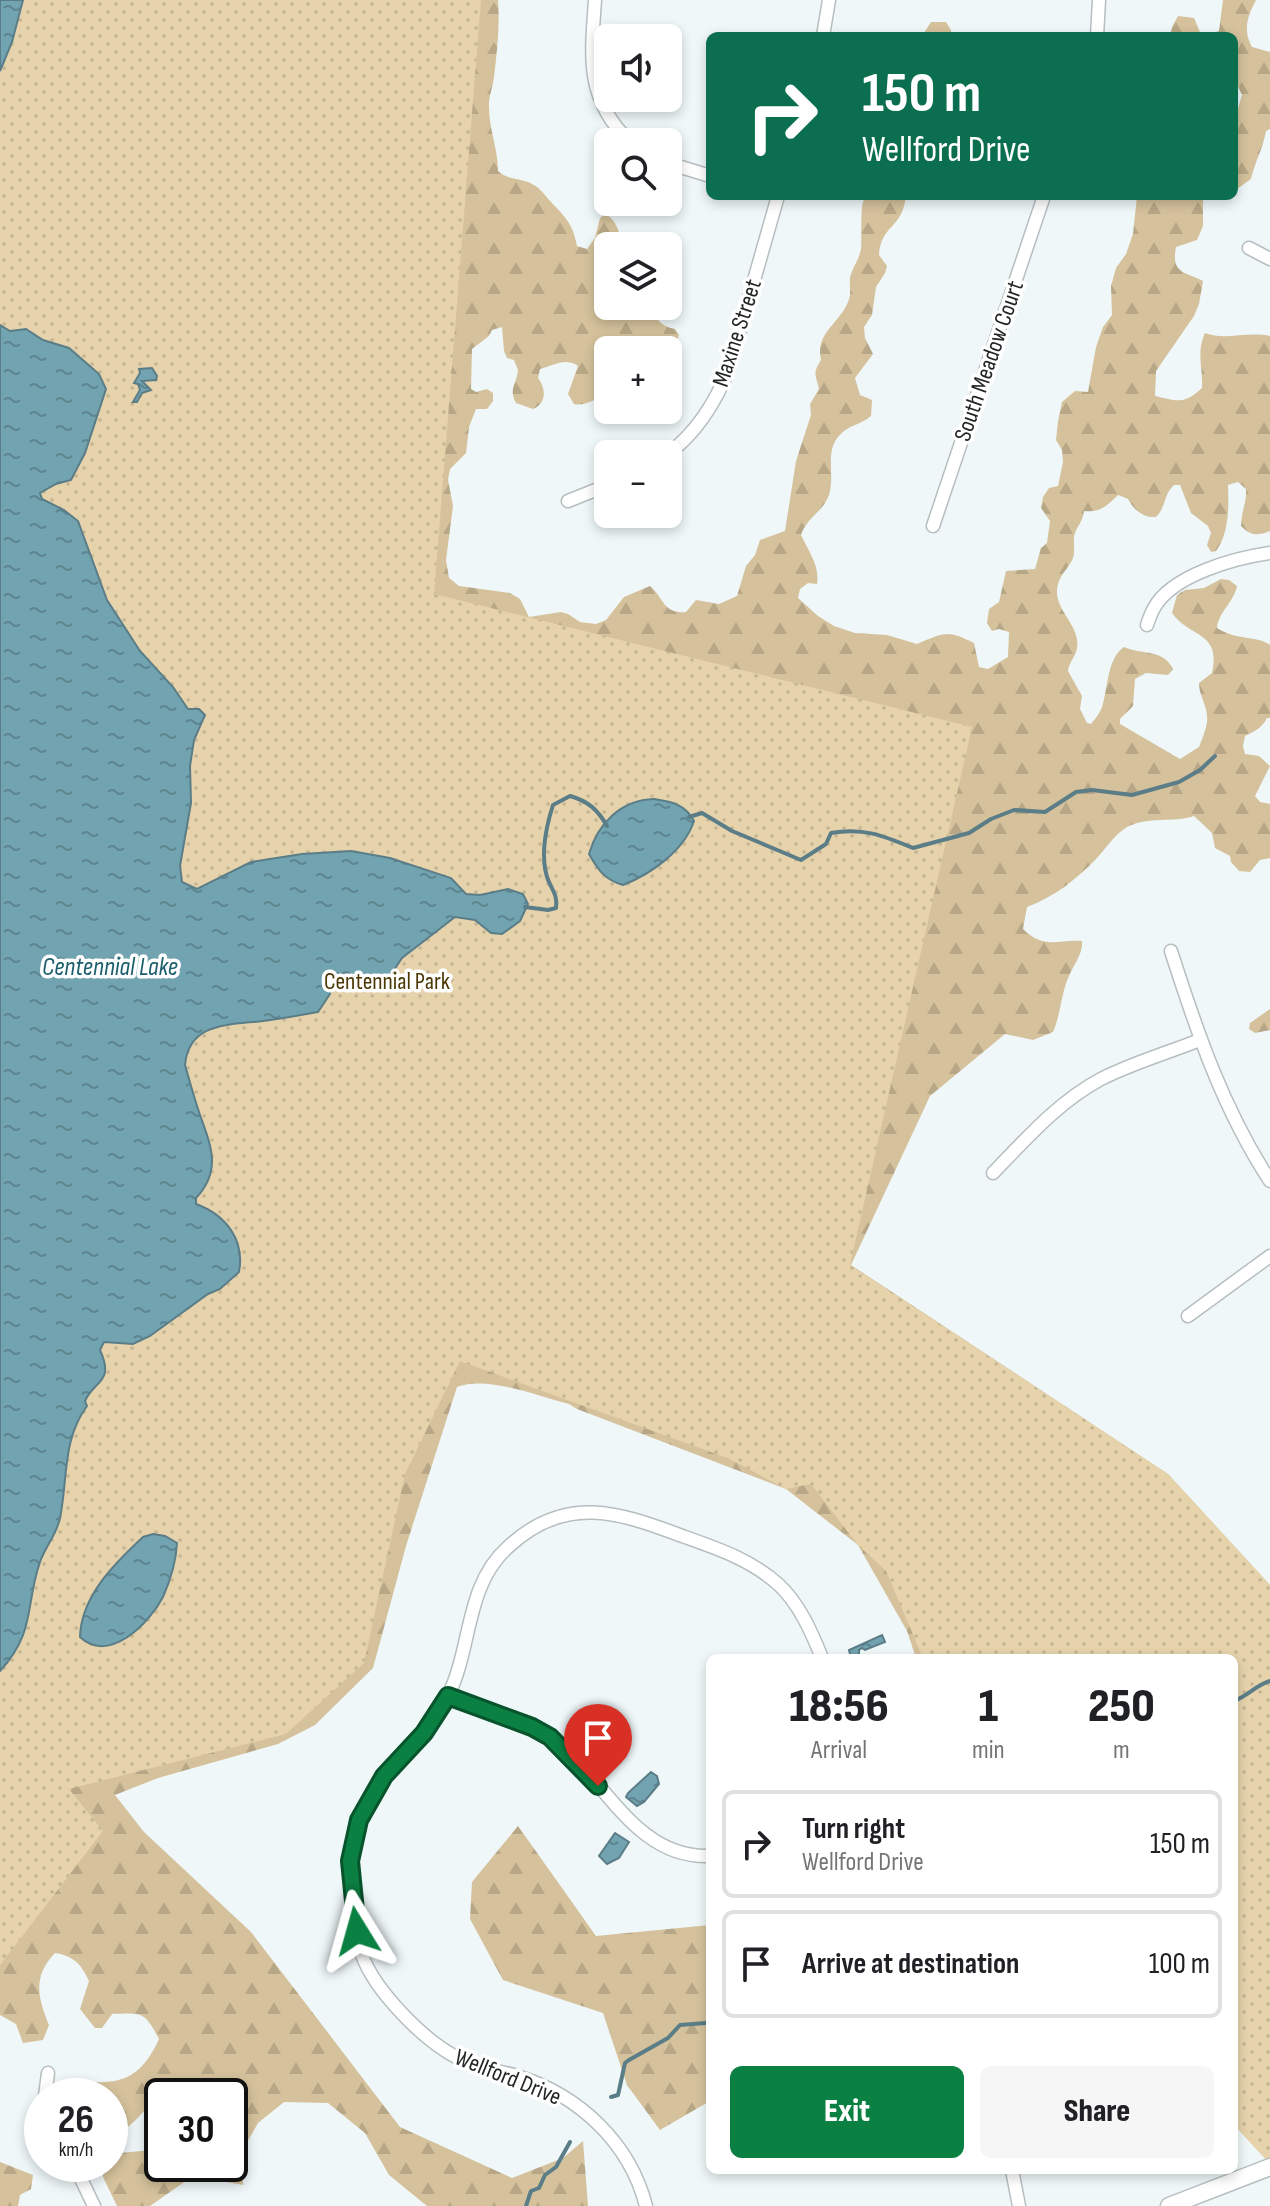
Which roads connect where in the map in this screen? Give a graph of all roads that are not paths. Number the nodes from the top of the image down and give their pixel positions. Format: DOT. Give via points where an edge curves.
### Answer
graph roads {
  1 [pos="595,0"];
  2 [pos="829,0"];
  3 [pos="1099,0"];
  4 [pos="824,32"];
  5 [pos="1097,32"];
  6 [pos="618,128"];
  7 [pos="682,167"];
  8 [pos="706,175"];
  9 [pos="777,200"];
  10 [pos="1043,200"];
  11 [pos="1249,248"];
  12 [pos="1270,259"];
  13 [pos="682,441"];
  14 [pos="594,491"];
  15 [pos="568,501"];
  16 [pos="933,526"];
  17 [pos="1270,553"];
  18 [pos="1147,625"];
  19 [pos="1171,951"];
  20 [pos="1200,1040"];
  21 [pos="993,1173"];
  22 [pos="1270,1181"];
  23 [pos="1270,1256"];
  24 [pos="1188,1316"];
  25 [pos="820,1654"];
  26 [pos="448,1696"];
  27 [pos="706,1855"];
  28 [pos="48,2073"];
  29 [pos="47,2078"];
  30 [pos="1270,2167"];
  31 [pos="1013,2174"];
  32 [pos="83,2182"];
  33 [pos="94,2206"];
  34 [pos="646,2206"];
  35 [pos="1019,2206"];
  36 [pos="1169,2206"];
  1 -- 6 [label="street" via="593,76 607,114"];
  2 -- 4 [label="street"];
  3 -- 5 [label="street"];
  7 -- 8 [label="street"];
  9 -- 13 [label="street, Maxine Street" via="721,389"];
  10 -- 16 [label="street, South Meadow Court"];
  11 -- 12 [label="street"];
  14 -- 15 [label="street"];
  17 -- 18 [label="street" via="1214,567 1174,586 1154,607"];
  19 -- 20 [label="street"];
  20 -- 21 [label="street" via="1099,1080 1032,1133"];
  20 -- 22 [label="street" via="1236,1124"];
  23 -- 24 [label="street"];
  25 -- 26 [label="street, Wellford Drive" via="781,1587 735,1555 627,1516 566,1515 542,1522 489,1568"];
  26 -- 27 [label="street" via="550,1737 634,1826 678,1850"];
  26 -- 34 [label="street, Wellford Drive" via="424,1733 384,1776 359,1820 350,1861 362,1955 395,2004 439,2047 459,2059 544,2086 603,2127 641,2184"];
  28 -- 29 [label="street"];
  30 -- 36 [label="street"];
  31 -- 35 [label="street"];
  32 -- 33 [label="street"];
}
